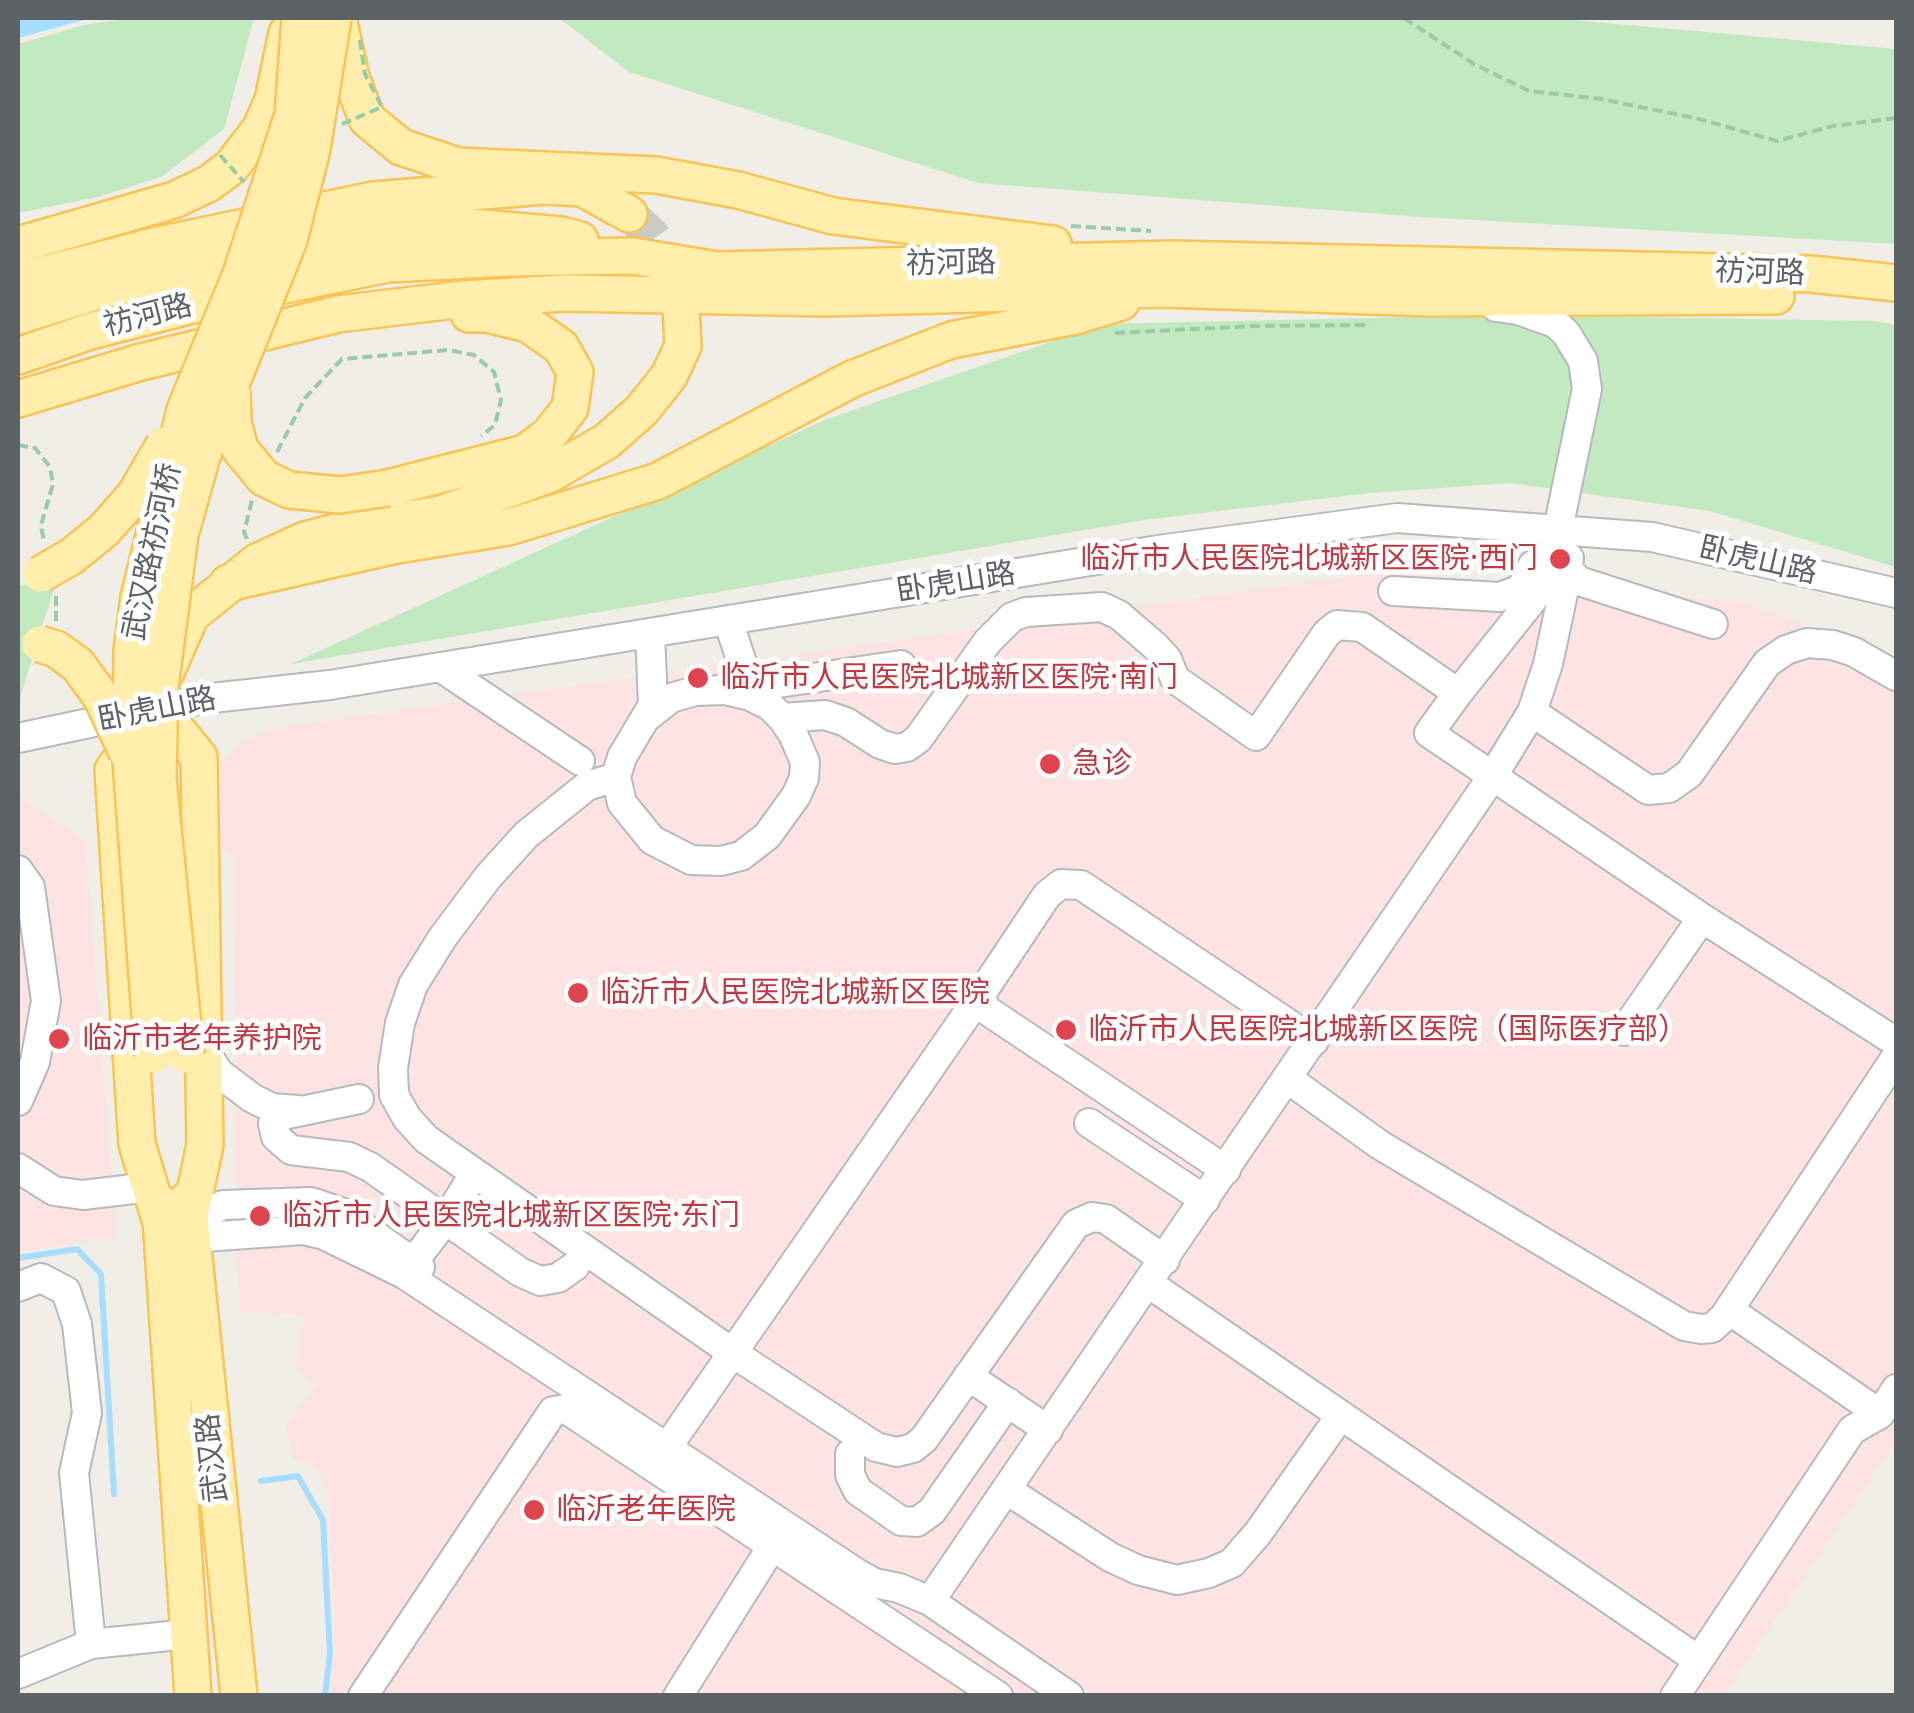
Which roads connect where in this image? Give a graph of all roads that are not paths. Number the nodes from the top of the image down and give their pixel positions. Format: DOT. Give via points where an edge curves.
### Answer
graph roads {
  1 [pos="290,18"];
  2 [pos="300,18"];
  3 [pos="336,18"];
  4 [pos="628,214"];
  5 [pos="18,245"];
  6 [pos="634,256"];
  7 [pos="1164,260"];
  8 [pos="18,281"];
  9 [pos="1896,282"];
  10 [pos="1430,298"];
  11 [pos="1896,305"];
  12 [pos="682,309"];
  13 [pos="338,314"];
  14 [pos="18,316"];
  15 [pos="18,356"];
  16 [pos="231,381"];
  17 [pos="18,402"];
  18 [pos="185,410"];
  19 [pos="1557,530"];
  20 [pos="1568,570"];
  21 [pos="29,578"];
  22 [pos="228,583"];
  23 [pos="1393,591"];
  24 [pos="1896,593"];
  25 [pos="728,620"];
  26 [pos="1714,624"];
  27 [pos="650,633"];
  28 [pos="25,644"];
  29 [pos="901,665"];
  30 [pos="440,668"];
  31 [pos="1896,676"];
  32 [pos="1458,692"];
  33 [pos="159,697"];
  34 [pos="1532,712"];
  35 [pos="647,717"];
  36 [pos="782,718"];
  37 [pos="18,738"];
  38 [pos="131,761"];
  39 [pos="580,761"];
  40 [pos="616,777"];
  41 [pos="1492,777"];
  42 [pos="18,870"];
  43 [pos="1702,918"];
  44 [pos="981,994"];
  45 [pos="1624,1030"];
  46 [pos="1314,1042"];
  47 [pos="1896,1042"];
  48 [pos="181,1053"];
  49 [pos="1896,1057"];
  50 [pos="1288,1080"];
  51 [pos="359,1099"];
  52 [pos="18,1101"];
  53 [pos="298,1110"];
  54 [pos="1089,1123"];
  55 [pos="18,1168"];
  56 [pos="1226,1170"];
  57 [pos="474,1174"];
  58 [pos="150,1188"];
  59 [pos="1205,1200"];
  60 [pos="447,1218"];
  61 [pos="180,1228"];
  62 [pos="1165,1260"];
  63 [pos="576,1266"];
  64 [pos="408,1268"];
  65 [pos="1148,1284"];
  66 [pos="18,1287"];
  67 [pos="1729,1310"];
  68 [pos="733,1352"];
  69 [pos="968,1376"];
  70 [pos="1896,1389"];
  71 [pos="1008,1402"];
  72 [pos="1880,1414"];
  73 [pos="1341,1415"];
  74 [pos="1048,1430"];
  75 [pos="675,1436"];
  76 [pos="850,1454"];
  77 [pos="1006,1490"];
  78 [pos="773,1545"];
  79 [pos="898,1588"];
  80 [pos="930,1601"];
  81 [pos="188,1634"];
  82 [pos="91,1644"];
  83 [pos="1698,1660"];
  84 [pos="18,1674"];
  85 [pos="193,1696"];
  86 [pos="239,1696"];
  87 [pos="363,1696"];
  88 [pos="678,1696"];
  89 [pos="998,1696"];
  90 [pos="1069,1696"];
  91 [pos="1675,1696"];
  1 -- 5 [label="main road" via="273,100 232,169 174,200"];
  2 -- 18 [label="main road, 武汉路祊河桥, bridge" via="293,115 241,274"];
  3 -- 7 [label="main road" via="368,119 401,146 458,166 656,174 832,216"];
  3 -- 16 [label="main road, 武汉路祊河桥, bridge" via="289,240"];
  4 -- 8 [label="main road" via="582,188 373,200"];
  6 -- 7 [label="main road, 祊河路" via="718,270"];
  6 -- 14 [label="main road" via="561,235 460,226 362,234 115,287"];
  6 -- 15 [label="main road, 祊河路" via="388,264 220,298"];
  7 -- 9 [label="main road, 祊河路" via="1811,274"];
  7 -- 10 [label="main road, 祊河路"];
  7 -- 13 [label="main road, 祊河路" via="826,298 564,293"];
  7 -- 22 [label="main road" via="1075,316 951,340 852,380 658,481 510,527"];
  10 -- 11 [label="main road, 祊河路" via="1810,296"];
  10 -- 19 [label="street" via="1518,310 1555,323 1582,361 1587,389"];
  12 -- 22 [label="main road" via="683,346 669,376 606,441 550,474 441,514 304,540"];
  13 -- 16 [label="main road, bridge" via="487,314 528,324 560,347 575,372 570,408 525,453 340,495 289,490 264,478 240,450"];
  13 -- 17 [label="main road, 祊河路" via="175,353"];
  16 -- 33 [label="main road, 武汉路祊河桥, bridge" via="180,535"];
  18 -- 21 [label="main road, bridge" via="135,494 104,530"];
  18 -- 38 [label="main road, 武汉路祊河桥, bridge" via="138,597"];
  19 -- 20 [label="street"];
  19 -- 23 [label="street" via="1522,589 1500,597"];
  19 -- 24 [label="street, 卧虎山路" via="1652,537"];
  19 -- 25 [label="street, 卧虎山路" via="1397,518"];
  19 -- 32 [label="street" via="1548,573 1534,599"];
  20 -- 26 [label="street" via="1579,581"];
  20 -- 34 [label="street"];
  22 -- 33 [label="main road, bridge" via="191,615"];
  25 -- 27 [label="street, 卧虎山路"];
  25 -- 29 [label="street" via="745,672 765,685"];
  27 -- 30 [label="street, 卧虎山路"];
  27 -- 35 [label="street" via="654,691"];
  28 -- 38 [label="main road, bridge" via="56,649 78,664"];
  30 -- 33 [label="street, 卧虎山路"];
  30 -- 39 [label="street"];
  31 -- 34 [label="street" via="1833,645 1786,650 1767,663 1689,774 1669,788 1648,790"];
  32 -- 36 [label="street" via="1362,627 1337,625 1256,736 1175,679 1155,646 1102,607 1012,617 908,747 880,744 825,715"];
  32 -- 41 [label="street" via="1429,732"];
  33 -- 37 [label="street, 卧虎山路"];
  33 -- 48 [label="main road, 武汉路祊河桥, bridge" via="158,779"];
  33 -- 58 [label="main road" via="113,770 136,1144"];
  34 -- 41 [label="street"];
  35 -- 36 [label="street" via="672,698 725,690 750,696"];
  35 -- 40 [label="street"];
  36 -- 40 [label="street" via="804,762 804,778 768,836 740,856 691,860 652,840 622,803"];
  38 -- 48 [label="main road, 武汉路祊河桥, bridge"];
  40 -- 57 [label="street" via="587,786 526,835 488,877 413,985 400,1024 394,1095 426,1140"];
  41 -- 43 [label="street"];
  41 -- 46 [label="street"];
  42 -- 52 [label="street" via="30,887 46,1001 35,1062"];
  43 -- 45 [label="street"];
  43 -- 47 [label="street"];
  44 -- 46 [label="street" via="1048,896 1062,884 1080,885"];
  44 -- 56 [label="street" via="985,1009 1002,1022"];
  44 -- 68 [label="street"];
  46 -- 50 [label="street"];
  48 -- 53 [label="street" via="272,1108"];
  48 -- 61 [label="main road, 武汉路祊河桥"];
  49 -- 67 [label="street"];
  50 -- 56 [label="street"];
  50 -- 67 [label="street" via="1380,1145 1684,1326 1712,1328"];
  51 -- 53 [label="street"];
  53 -- 60 [label="street" via="273,1124 290,1150 349,1157"];
  54 -- 59 [label="street"];
  55 -- 58 [label="street" via="54,1191"];
  56 -- 59 [label="street"];
  57 -- 60 [label="street"];
  57 -- 68 [label="street"];
  58 -- 61 [label="main road"];
  59 -- 62 [label="street"];
  60 -- 63 [label="street" via="540,1281"];
  60 -- 64 [label="street"];
  61 -- 64 [label="street" via="303,1230"];
  61 -- 81 [label="main road, 武汉路"];
  61 -- 86 [label="main road, 武汉路"];
  62 -- 65 [label="street"];
  62 -- 69 [label="street" via="1106,1219 1076,1224"];
  64 -- 75 [label="street"];
  64 -- 79 [label="street" via="858,1574"];
  65 -- 73 [label="street"];
  65 -- 74 [label="street"];
  66 -- 82 [label="street" via="42,1278 66,1291 77,1324 87,1413 74,1472"];
  67 -- 72 [label="street"];
  68 -- 69 [label="street" via="876,1447 896,1452 924,1439"];
  68 -- 75 [label="street"];
  69 -- 71 [label="street"];
  70 -- 72 [label="street"];
  71 -- 74 [label="street"];
  71 -- 76 [label="street" via="932,1512 918,1522 901,1521 858,1491"];
  72 -- 83 [label="street" via="1852,1430"];
  73 -- 77 [label="street" via="1258,1534 1232,1562 1208,1574 1177,1580 1138,1570"];
  73 -- 83 [label="street"];
  74 -- 77 [label="street"];
  75 -- 79 [label="street"];
  77 -- 80 [label="street"];
  78 -- 87 [label="street" via="566,1408 554,1411"];
  78 -- 88 [label="street"];
  78 -- 89 [label="street"];
  79 -- 80 [label="street"];
  80 -- 90 [label="street"];
  81 -- 82 [label="street"];
  81 -- 85 [label="main road, 武汉路"];
  82 -- 84 [label="street"];
  83 -- 91 [label="street"];
}
